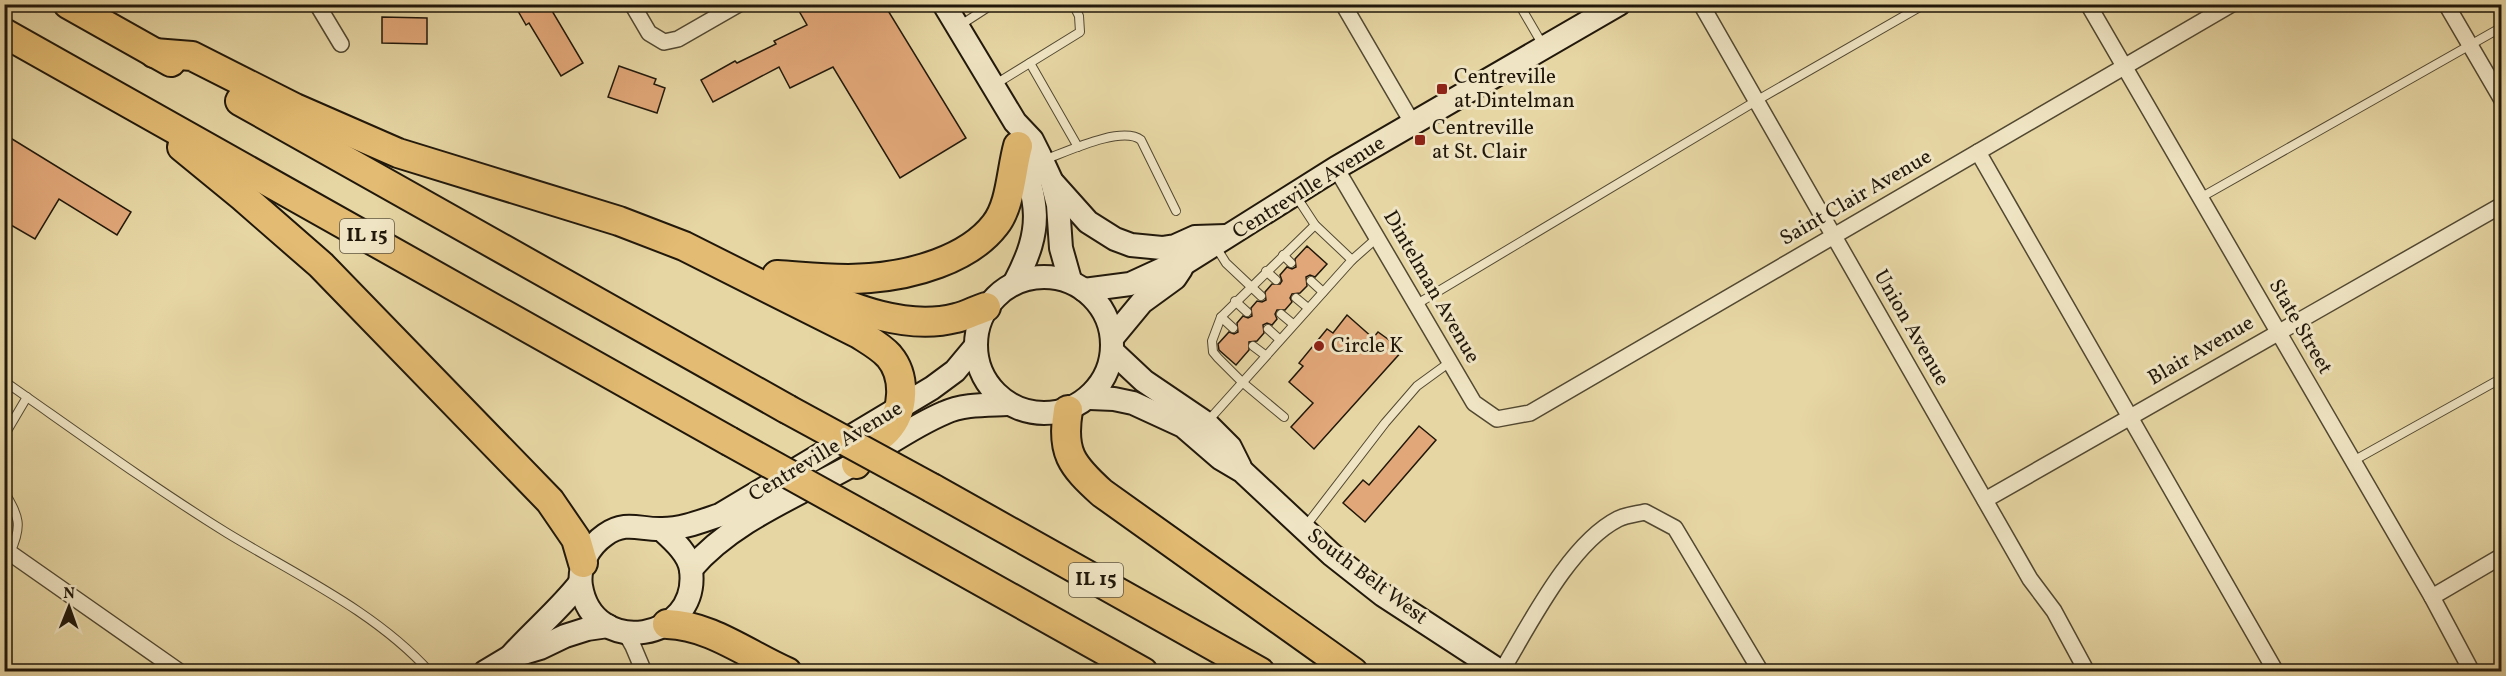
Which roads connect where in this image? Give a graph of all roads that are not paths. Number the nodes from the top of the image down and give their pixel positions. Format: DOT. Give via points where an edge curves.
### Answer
graph roads {
  1 [pos="68,4"];
  2 [pos="317,4"];
  3 [pos="632,4"];
  4 [pos="738,4"];
  5 [pos="944,4"];
  6 [pos="993,4"];
  7 [pos="1073,4"];
  8 [pos="1344,4"];
  9 [pos="1520,4"];
  10 [pos="1619,4"];
  11 [pos="1701,4"];
  12 [pos="1925,4"];
  13 [pos="2088,4"];
  14 [pos="2232,4"];
  15 [pos="2446,4"];
  16 [pos="957,27"];
  17 [pos="2502,27"];
  18 [pos="4,33"];
  19 [pos="341,44"];
  20 [pos="2470,44"];
  21 [pos="1545,48"];
  22 [pos="154,53"];
  23 [pos="1030,63"];
  24 [pos="2123,67"];
  25 [pos="993,86"];
  26 [pos="2502,100"];
  27 [pos="1756,101"];
  28 [pos="163,122"];
  29 [pos="1413,124"];
  30 [pos="1078,147"];
  31 [pos="1025,149"];
  32 [pos="1978,152"];
  33 [pos="1336,168"];
  34 [pos="1052,182"];
  35 [pos="1295,195"];
  36 [pos="2200,198"];
  37 [pos="2502,205"];
  38 [pos="1176,211"];
  39 [pos="1315,225"];
  40 [pos="1834,235"];
  41 [pos="1378,237"];
  42 [pos="1223,241"];
  43 [pos="684,246"];
  44 [pos="1283,255"];
  45 [pos="1352,260"];
  46 [pos="1185,263"];
  47 [pos="1291,263"];
  48 [pos="1266,271"];
  49 [pos="777,275"];
  50 [pos="1276,280"];
  51 [pos="1311,281"];
  52 [pos="1015,282"];
  53 [pos="1077,285"];
  54 [pos="1250,285"];
  55 [pos="1323,292"];
  56 [pos="1261,296"];
  57 [pos="1296,298"];
  58 [pos="1235,301"];
  59 [pos="1418,304"];
  60 [pos="986,307"];
  61 [pos="1308,308"];
  62 [pos="1247,312"];
  63 [pos="1281,314"];
  64 [pos="1221,317"];
  65 [pos="1293,324"];
  66 [pos="1233,328"];
  67 [pos="1268,329"];
  68 [pos="2278,331"];
  69 [pos="1280,339"];
  70 [pos="1113,344"];
  71 [pos="1253,346"];
  72 [pos="975,347"];
  73 [pos="1265,355"];
  74 [pos="1450,362"];
  75 [pos="2502,378"];
  76 [pos="4,381"];
  77 [pos="1242,382"];
  78 [pos="27,397"];
  79 [pos="1007,404"];
  80 [pos="1079,404"];
  81 [pos="899,409"];
  82 [pos="2131,415"];
  83 [pos="1284,417"];
  84 [pos="1497,419"];
  85 [pos="1206,423"];
  86 [pos="4,436"];
  87 [pos="2353,461"];
  88 [pos="856,464"];
  89 [pos="1242,471"];
  90 [pos="4,491"];
  91 [pos="1985,500"];
  92 [pos="1304,529"];
  93 [pos="662,530"];
  94 [pos="10,554"];
  95 [pos="2502,556"];
  96 [pos="691,568"];
  97 [pos="582,573"];
  98 [pos="2432,597"];
  99 [pos="659,628"];
  100 [pos="616,629"];
  101 [pos="510,657"];
  102 [pos="642,666"];
  103 [pos="180,672"];
  104 [pos="430,672"];
  105 [pos="485,672"];
  106 [pos="787,672"];
  107 [pos="1143,672"];
  108 [pos="1260,672"];
  109 [pos="1353,672"];
  110 [pos="1501,672"];
  111 [pos="1761,672"];
  112 [pos="2087,672"];
  113 [pos="2276,672"];
  114 [pos="2472,672"];
  1 -- 22 [label="highway, IL 15"];
  2 -- 19 [label="street"];
  3 -- 4 [label="street" via="649,33 664,42 678,39"];
  5 -- 16 [label="main road, South Belt West"];
  6 -- 16 [label="lane"];
  7 -- 23 [label="lane" via="1080,32"];
  8 -- 29 [label="street"];
  9 -- 21 [label="lane"];
  10 -- 21 [label="main road, Centreville Avenue"];
  11 -- 27 [label="street, Union Avenue"];
  12 -- 27 [label="lane"];
  13 -- 24 [label="street, State Street"];
  14 -- 24 [label="street, Saint Clair Avenue"];
  15 -- 20 [label="street"];
  16 -- 25 [label="main road, South Belt West"];
  17 -- 20 [label="lane"];
  18 -- 28 [label="highway, IL 15"];
  20 -- 26 [label="street"];
  20 -- 36 [label="lane"];
  21 -- 29 [label="main road, Centreville Avenue"];
  22 -- 43 [label="highway" via="192,56 295,108 398,153 619,221"];
  22 -- 108 [label="highway, IL 15, bridge"];
  23 -- 25 [label="lane"];
  23 -- 30 [label="lane"];
  24 -- 32 [label="street, Saint Clair Avenue"];
  24 -- 36 [label="street, State Street"];
  25 -- 31 [label="main road, South Belt West"];
  27 -- 40 [label="street, Union Avenue"];
  27 -- 59 [label="lane"];
  28 -- 97 [label="highway" via="184,151 243,196 321,265 550,501 576,539"];
  28 -- 107 [label="highway, IL 15, bridge"];
  29 -- 33 [label="main road, Centreville Avenue"];
  30 -- 31 [label="lane"];
  30 -- 38 [label="lane" via="1135,135"];
  31 -- 34 [label="main road, South Belt West"];
  31 -- 49 [label="highway" via="996,225 953,257 911,271 871,278"];
  31 -- 52 [label="main road, South Belt West" via="1035,203 1035,234"];
  32 -- 40 [label="street, Saint Clair Avenue"];
  32 -- 82 [label="street"];
  33 -- 35 [label="main road, Centreville Avenue"];
  33 -- 41 [label="street, Dintelman Avenue"];
  34 -- 42 [label="main road" via="1088,222 1131,245 1162,248 1195,237"];
  34 -- 53 [label="main road, South Belt West" via="1061,248"];
  35 -- 39 [label="lane"];
  35 -- 42 [label="main road, Centreville Avenue"];
  36 -- 68 [label="street, State Street"];
  37 -- 68 [label="street, Blair Avenue"];
  39 -- 44 [label="lane"];
  39 -- 45 [label="lane"];
  40 -- 84 [label="street, Saint Clair Avenue" via="1530,413"];
  40 -- 91 [label="street, Union Avenue"];
  41 -- 45 [label="lane"];
  41 -- 59 [label="street, Dintelman Avenue"];
  42 -- 46 [label="main road, Centreville Avenue"];
  42 -- 54 [label="lane" via="1226,263"];
  43 -- 49 [label="highway" via="731,253"];
  43 -- 81 [label="highway" via="877,345 890,357 896,370 902,391"];
  44 -- 47 [label="lane"];
  44 -- 48 [label="lane"];
  45 -- 55 [label="lane"];
  46 -- 53 [label="main road, Centreville Avenue" via="1130,284"];
  46 -- 70 [label="main road, Centreville Avenue" via="1175,278 1142,302"];
  48 -- 50 [label="lane"];
  48 -- 54 [label="lane"];
  49 -- 60 [label="highway" via="833,300 903,321 955,318"];
  51 -- 55 [label="lane"];
  52 -- 53 [label="main road, South Belt West" via="1042,276"];
  52 -- 60 [label="main road, South Belt West"];
  53 -- 70 [label="main road, South Belt West" via="1105,313"];
  54 -- 56 [label="lane"];
  54 -- 58 [label="lane"];
  55 -- 61 [label="lane"];
  57 -- 61 [label="lane"];
  58 -- 62 [label="lane"];
  58 -- 64 [label="lane"];
  59 -- 74 [label="street, Dintelman Avenue"];
  60 -- 72 [label="main road, South Belt West"];
  61 -- 65 [label="lane"];
  63 -- 65 [label="lane"];
  64 -- 66 [label="lane"];
  64 -- 77 [label="lane" via="1212,341 1213,352"];
  65 -- 69 [label="lane"];
  67 -- 69 [label="lane"];
  68 -- 82 [label="street, Blair Avenue"];
  68 -- 87 [label="street, State Street"];
  69 -- 73 [label="lane"];
  70 -- 80 [label="main road" via="1104,376"];
  70 -- 85 [label="main road, South Belt West" via="1144,381"];
  71 -- 73 [label="lane"];
  72 -- 79 [label="main road, South Belt West" via="979,369 990,388"];
  72 -- 81 [label="main road, Centreville Avenue" via="955,371"];
  73 -- 77 [label="lane"];
  74 -- 84 [label="street, Dintelman Avenue" via="1474,403"];
  74 -- 92 [label="lane" via="1417,386"];
  75 -- 87 [label="lane"];
  76 -- 78 [label="lane"];
  77 -- 83 [label="lane"];
  77 -- 85 [label="lane"];
  78 -- 86 [label="lane"];
  78 -- 104 [label="lane" via="226,532 370,620"];
  79 -- 80 [label="main road, South Belt West" via="1035,413"];
  79 -- 88 [label="main road, Centreville Avenue" via="973,405 944,412"];
  80 -- 89 [label="main road, South Belt West" via="1134,403 1183,426 1220,458"];
  80 -- 109 [label="highway" via="1064,436 1075,466 1086,479"];
  81 -- 88 [label="highway" via="888,429 868,446"];
  81 -- 93 [label="main road, Centreville Avenue" via="720,515"];
  82 -- 91 [label="street, Blair Avenue"];
  82 -- 113 [label="street"];
  85 -- 89 [label="main road, South Belt West" via="1230,447"];
  87 -- 98 [label="street, State Street"];
  88 -- 96 [label="main road, Centreville Avenue" via="731,531"];
  89 -- 92 [label="main road, South Belt West"];
  90 -- 94 [label="lane" via="19,522"];
  91 -- 112 [label="street, Union Avenue"];
  92 -- 110 [label="main road, South Belt West" via="1383,595"];
  93 -- 96 [label="main road" via="680,547"];
  93 -- 97 [label="main road, Centreville Avenue" via="622,526 606,534 591,547"];
  94 -- 103 [label="street"];
  95 -- 98 [label="street"];
  96 -- 99 [label="main road" via="686,601 677,615"];
  97 -- 100 [label="main road" via="584,600 593,615"];
  97 -- 101 [label="main road, Centreville Avenue" via="552,616"];
  98 -- 114 [label="street, State Street"];
  99 -- 100 [label="main road, Centreville Avenue"];
  99 -- 102 [label="street" via="643,644"];
  99 -- 106 [label="highway" via="699,628"];
  100 -- 101 [label="main road, Centreville Avenue" via="587,629"];
  100 -- 102 [label="street"];
  101 -- 105 [label="main road, Centreville Avenue"];
  110 -- 111 [label="street" via="1555,582 1588,542 1618,519 1645,512 1675,528"];
}
